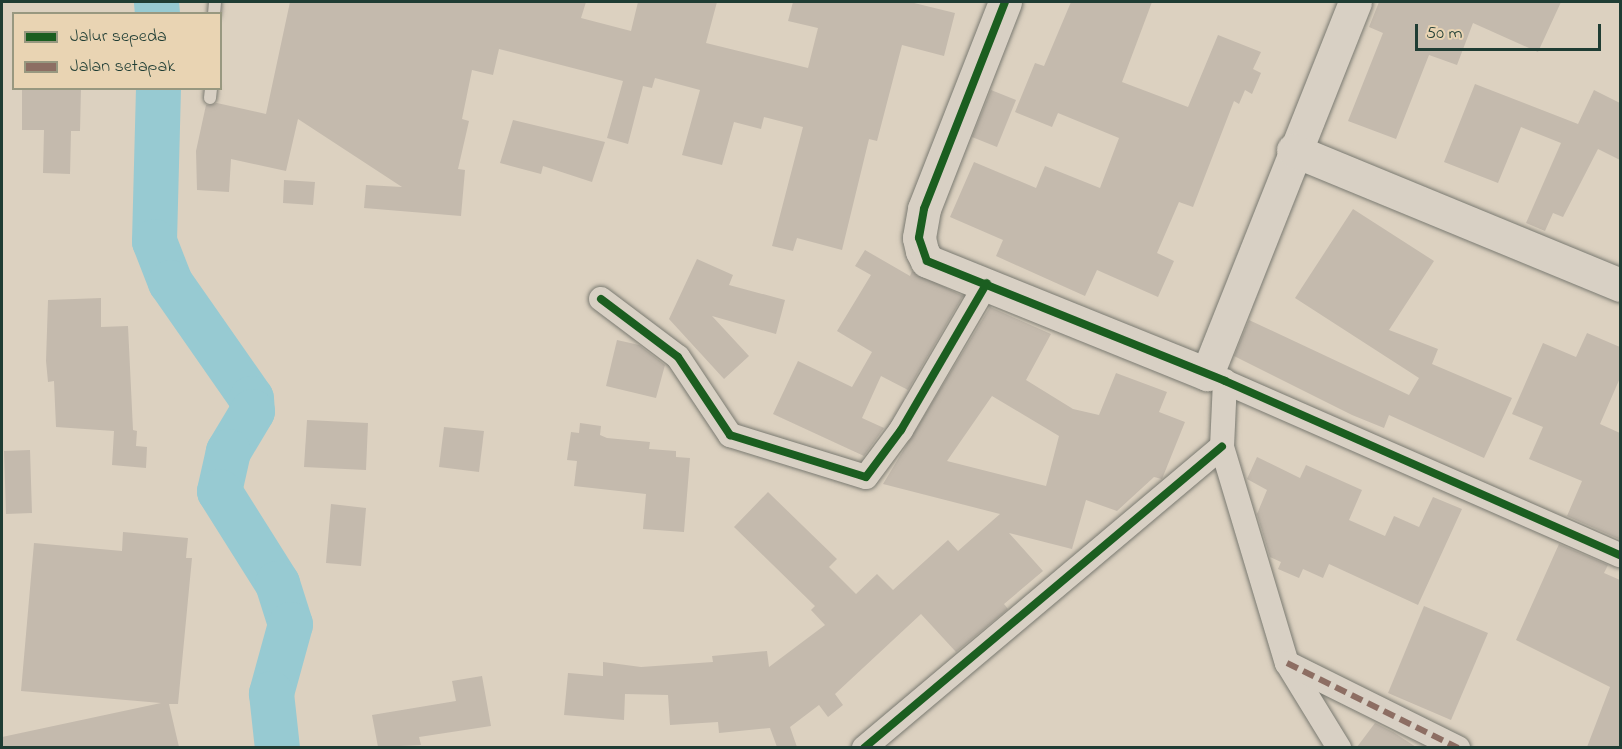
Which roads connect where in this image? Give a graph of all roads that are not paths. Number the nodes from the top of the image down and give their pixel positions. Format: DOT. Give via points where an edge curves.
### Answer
graph roads {
  1 [pos="1005,2"];
  2 [pos="1355,2"];
  3 [pos="1293,150"];
  4 [pos="987,283"];
  5 [pos="1620,285"];
  6 [pos="601,299"];
  7 [pos="1216,377"];
  8 [pos="1222,447"];
  9 [pos="1620,555"];
  10 [pos="1287,663"];
  11 [pos="864,747"];
  12 [pos="1339,747"];
  13 [pos="1458,747"];
  1 -- 4 [label="street" via="924,209 918,238 927,261"];
  2 -- 3 [label="street"];
  3 -- 5 [label="street"];
  3 -- 7 [label="street"];
  4 -- 6 [label="street" via="901,430 866,477 730,435 678,357"];
  4 -- 7 [label="street"];
  7 -- 8 [label="street"];
  7 -- 9 [label="street"];
  8 -- 10 [label="street"];
  8 -- 11 [label="street"];
  10 -- 12 [label="street"];
  10 -- 13 [label="street"];
}
